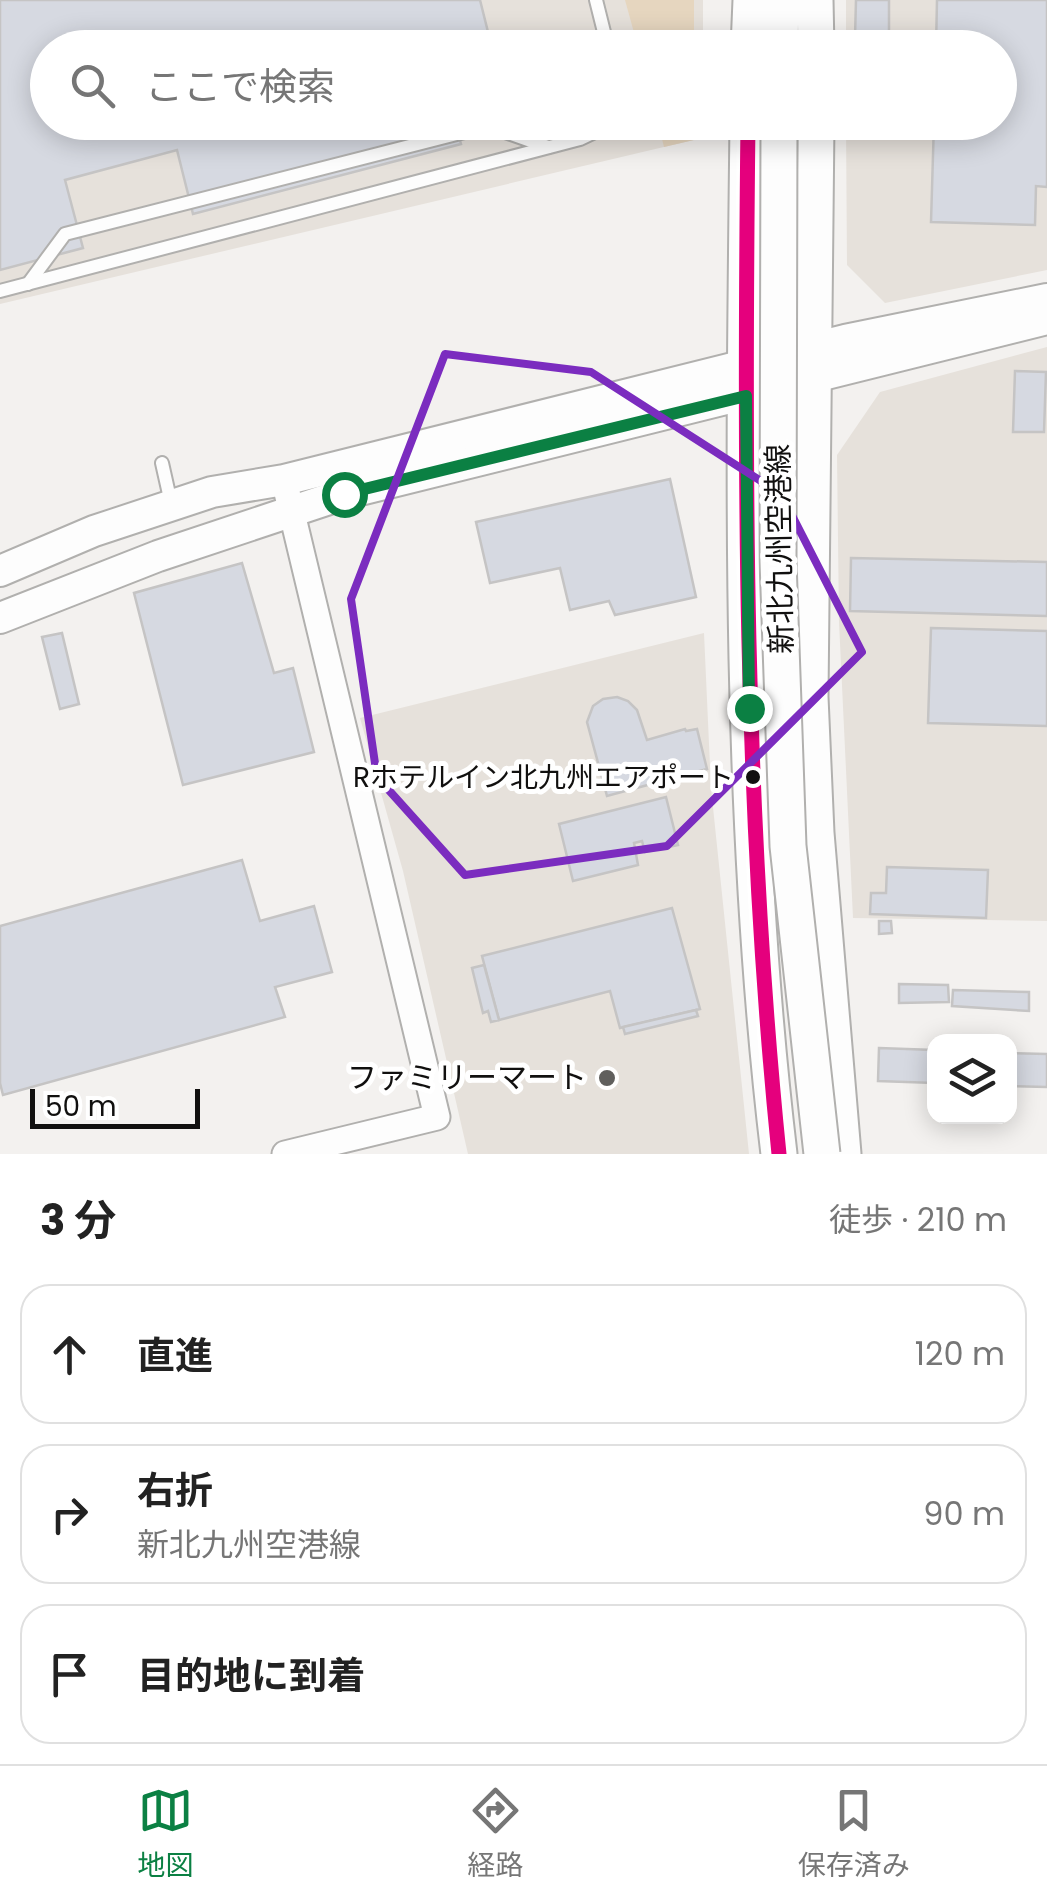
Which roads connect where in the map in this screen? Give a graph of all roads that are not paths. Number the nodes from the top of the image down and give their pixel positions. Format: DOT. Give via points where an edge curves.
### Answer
graph roads {
  1 [pos="596,0"];
  2 [pos="750,0"];
  3 [pos="781,0"];
  4 [pos="815,0"];
  5 [pos="604,30"];
  6 [pos="750,30"];
  7 [pos="780,30"];
  8 [pos="816,30"];
  9 [pos="433,140"];
  10 [pos="529,140"];
  11 [pos="576,140"];
  12 [pos="748,140"];
  13 [pos="779,140"];
  14 [pos="816,140"];
  15 [pos="549,147"];
  16 [pos="28,284"];
  17 [pos="0,291"];
  18 [pos="1047,299"];
  19 [pos="1047,319"];
  20 [pos="813,364"];
  21 [pos="746,380"];
  22 [pos="162,463"];
  23 [pos="284,480"];
  24 [pos="171,506"];
  25 [pos="293,512"];
  26 [pos="0,571"];
  27 [pos="0,618"];
  28 [pos="285,1154"];
  29 [pos="779,1154"];
  30 [pos="822,1154"];
  31 [pos="843,1154"];
  1 -- 5 [label="lane"];
  2 -- 6 [label="main road"];
  3 -- 7 [label="main road"];
  4 -- 8 [label="main road"];
  9 -- 16 [label="lane" via="65,234"];
  10 -- 15 [label="lane"];
  11 -- 15 [label="lane"];
  12 -- 21 [label="main road, 新北九州空港線"];
  13 -- 30 [label="main road, 新北九州空港線, bridge" via="778,560 788,846"];
  14 -- 20 [label="main road, 新北九州空港線"];
  15 -- 16 [label="lane"];
  16 -- 17 [label="lane"];
  18 -- 20 [label="street"];
  19 -- 20 [label="street"];
  20 -- 21 [label="street"];
  20 -- 31 [label="main road, 新北九州空港線" via="812,756"];
  21 -- 23 [label="street"];
  21 -- 25 [label="street"];
  21 -- 29 [label="main road, 新北九州空港線" via="756,885"];
  22 -- 24 [label="lane"];
  23 -- 24 [label="street"];
  23 -- 25 [label="street"];
  24 -- 26 [label="street"];
  25 -- 27 [label="street"];
  25 -- 28 [label="street" via="436,1117"];
}
